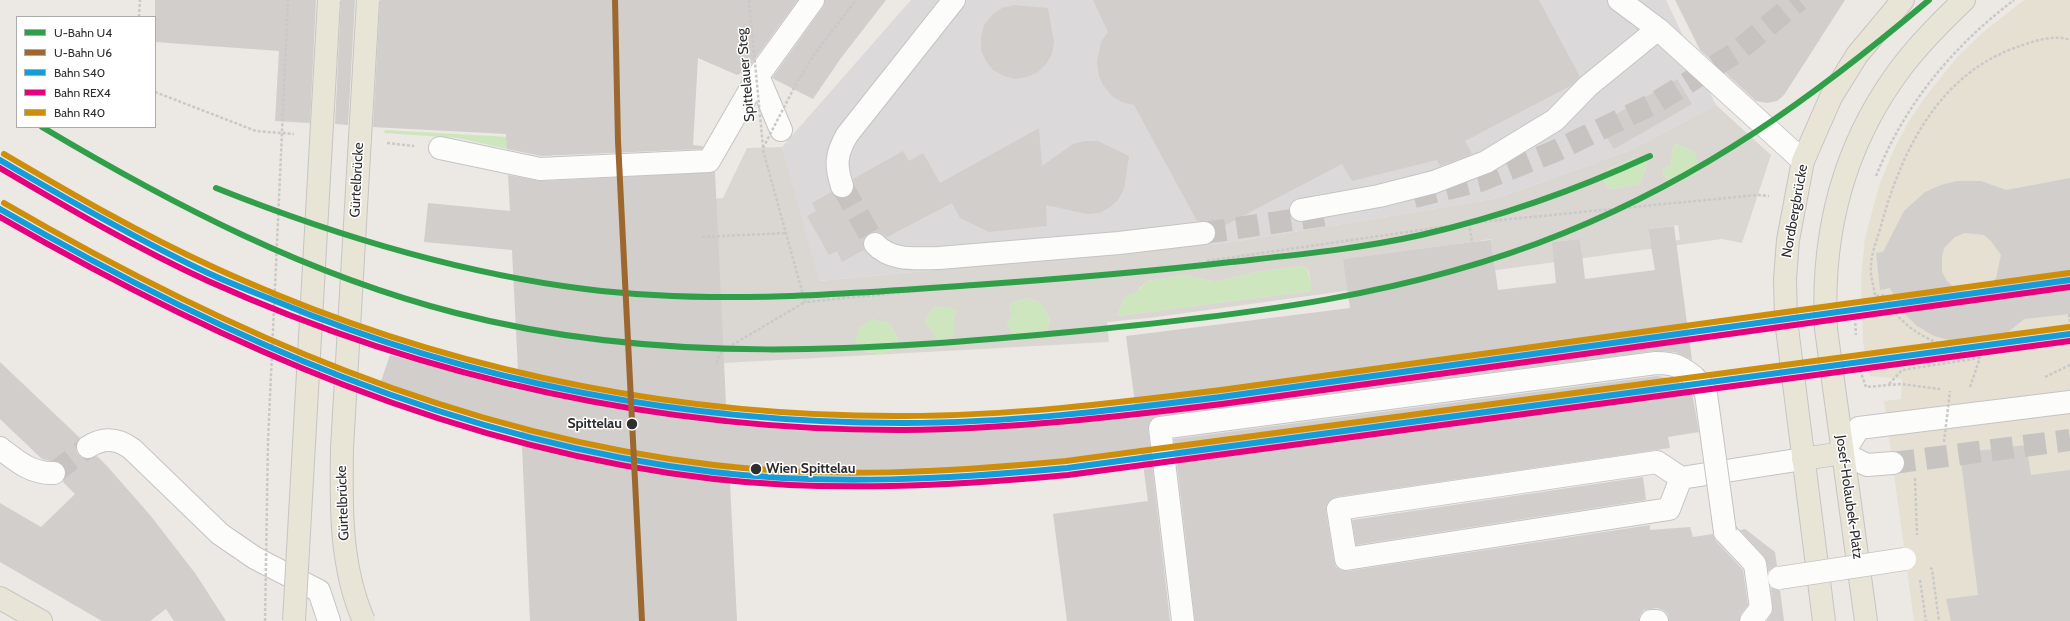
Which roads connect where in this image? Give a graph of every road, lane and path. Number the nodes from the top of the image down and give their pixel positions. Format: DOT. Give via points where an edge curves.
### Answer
graph roads {
  1 [pos="140,0"];
  2 [pos="288,0"];
  3 [pos="329,0"];
  4 [pos="368,0"];
  5 [pos="749,0"];
  6 [pos="814,0"];
  7 [pos="856,0"];
  8 [pos="954,0"];
  9 [pos="1619,0"];
  10 [pos="1903,0"];
  11 [pos="1964,0"];
  12 [pos="2014,0"];
  13 [pos="139,16"];
  14 [pos="1658,29"];
  15 [pos="2070,40"];
  16 [pos="758,76"];
  17 [pos="781,130"];
  18 [pos="440,148"];
  19 [pos="1803,161"];
  20 [pos="1874,180"];
  21 [pos="842,186"];
  22 [pos="1301,210"];
  23 [pos="1469,223"];
  24 [pos="1204,233"];
  25 [pos="786,234"];
  26 [pos="702,237"];
  27 [pos="1472,242"];
  28 [pos="875,244"];
  29 [pos="805,302"];
  30 [pos="2068,314"];
  31 [pos="1854,317"];
  32 [pos="2070,322"];
  33 [pos="1856,340"];
  34 [pos="1980,358"];
  35 [pos="716,363"];
  36 [pos="1859,363"];
  37 [pos="1888,384"];
  38 [pos="1968,392"];
  39 [pos="2070,402"];
  40 [pos="1944,442"];
  41 [pos="88,447"];
  42 [pos="0,448"];
  43 [pos="1843,453"];
  44 [pos="1803,460"];
  45 [pos="1893,463"];
  46 [pos="1915,471"];
  47 [pos="54,473"];
  48 [pos="1681,478"];
  49 [pos="1911,558"];
  50 [pos="1757,582"];
  51 [pos="0,598"];
  52 [pos="41,621"];
  53 [pos="265,621"];
  54 [pos="294,621"];
  55 [pos="329,621"];
  56 [pos="364,621"];
  57 [pos="1183,621"];
  58 [pos="1651,621"];
  59 [pos="1658,621"];
  60 [pos="1751,621"];
  61 [pos="1824,621"];
  62 [pos="1866,621"];
  63 [pos="1926,621"];
  64 [pos="1939,621"];
  1 -- 13 [label="path"];
  2 -- 53 [label="path, bridge" via="268,441"];
  3 -- 54 [label="main road, bridge"];
  4 -- 56 [label="main road, Gürtelbrücke, bridge" via="342,440 341,499 343,540 350,575"];
  5 -- 7 [label="path, Spittelauer Steg, bridge" via="763,148 796,84"];
  6 -- 16 [label="lane"];
  8 -- 21 [label="lane" via="847,135 839,150 837,163"];
  9 -- 14 [label="lane"];
  10 -- 19 [label="main road, Nordbergbrücke" via="1857,55 1831,97"];
  11 -- 43 [label="main road, Josef-Holaubek-Platz" via="1934,29 1904,64 1882,96 1863,130 1836,202 1826,266 1825,317"];
  12 -- 20 [label="path" via="1954,52 1922,90 1894,134"];
  14 -- 19 [label="lane"];
  14 -- 22 [label="lane" via="1588,86 1555,120 1486,162 1420,186"];
  15 -- 34 [label="path" via="2062,37 2018,46 1977,66 1936,104 1907,151 1886,209 1870,265 1875,296 1886,295 1897,315 1909,327 1922,336"];
  16 -- 17 [label="lane"];
  16 -- 18 [label="lane" via="709,161 540,169"];
  19 -- 44 [label="main road, Nordbergbrücke" via="1788,240 1785,279 1786,320"];
  23 -- 27 [label="path"];
  24 -- 28 [label="lane" via="939,258 890,255"];
  25 -- 26 [label="path"];
  29 -- 35 [label="path" via="722,352"];
  30 -- 32 [label="path"];
  31 -- 33 [label="path"];
  34 -- 37 [label="path" via="1902,370"];
  34 -- 38 [label="path"];
  36 -- 37 [label="path" via="1866,387"];
  37 -- 40 [label="path, bridge" via="1950,390"];
  39 -- 43 [label="lane" via="1859,428"];
  41 -- 55 [label="lane" via="106,439 124,443 220,534 255,558 319,591"];
  42 -- 47 [label="lane" via="26,468"];
  43 -- 44 [label="main road"];
  43 -- 45 [label="lane" via="1867,465"];
  43 -- 62 [label="main road, Josef-Holaubek-Platz"];
  44 -- 48 [label="lane"];
  44 -- 61 [label="main road"];
  46 -- 49 [label="path"];
  48 -- 48 [label="lane" via="1669,509 1660,520 1346,560 1338,509 1657,462"];
  49 -- 50 [label="lane, bridge"];
  49 -- 63 [label="path"];
  49 -- 64 [label="path" via="1932,569"];
  50 -- 57 [label="lane, bridge" via="1755,564 1725,532 1706,394 1694,377 1681,366 1656,363 1160,428"];
  50 -- 60 [label="lane" via="1761,608"];
  51 -- 52 [label="main road"];
  58 -- 59 [label="lane"];
}
